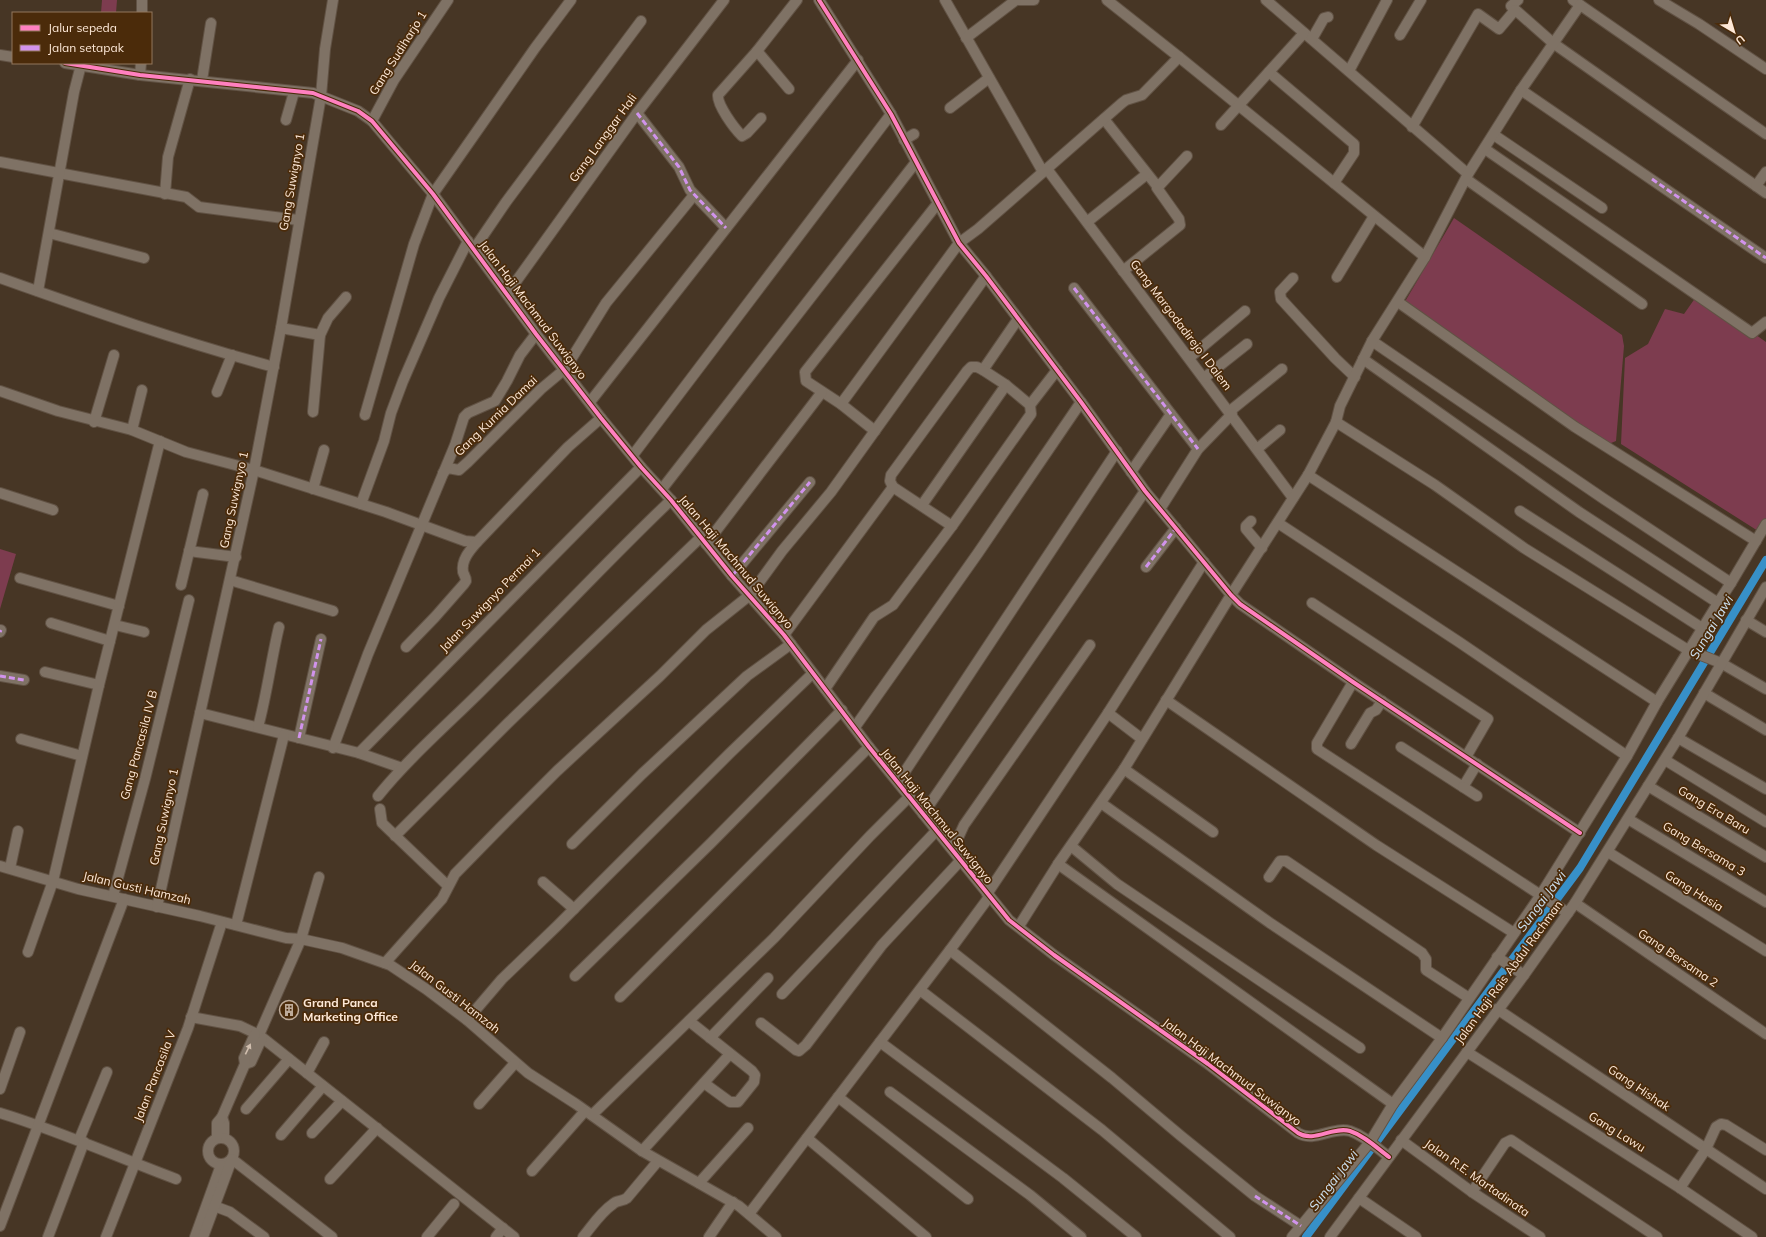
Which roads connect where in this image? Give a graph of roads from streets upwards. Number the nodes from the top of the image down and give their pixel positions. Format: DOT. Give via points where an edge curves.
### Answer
graph roads {
  1 [pos="142,0"];
  2 [pos="332,0"];
  3 [pos="448,0"];
  4 [pos="572,0"];
  5 [pos="724,0"];
  6 [pos="797,0"];
  7 [pos="819,0"];
  8 [pos="945,0"];
  9 [pos="1017,0"];
  10 [pos="1034,0"];
  11 [pos="1107,0"];
  12 [pos="1387,0"];
  13 [pos="1421,0"];
  14 [pos="1659,0"];
  15 [pos="1268,1"];
  16 [pos="1577,3"];
  17 [pos="1512,4"];
  18 [pos="142,12"];
  19 [pos="1328,17"];
  20 [pos="641,21"];
  21 [pos="211,23"];
  22 [pos="1400,35"];
  23 [pos="1308,36"];
  24 [pos="966,38"];
  25 [pos="1553,44"];
  26 [pos="757,51"];
  27 [pos="0,56"];
  28 [pos="1179,56"];
  29 [pos="12,57"];
  30 [pos="858,60"];
  31 [pos="74,64"];
  32 [pos="141,64"];
  33 [pos="81,65"];
  34 [pos="1766,69"];
  35 [pos="1349,71"];
  36 [pos="1269,72"];
  37 [pos="140,75"];
  38 [pos="989,78"];
  39 [pos="190,79"];
  40 [pos="202,80"];
  41 [pos="789,89"];
  42 [pos="1521,90"];
  43 [pos="294,92"];
  44 [pos="320,96"];
  45 [pos="1239,106"];
  46 [pos="950,108"];
  47 [pos="637,113"];
  48 [pos="891,114"];
  49 [pos="761,118"];
  50 [pos="1104,119"];
  51 [pos="286,120"];
  52 [pos="372,121"];
  53 [pos="1221,125"];
  54 [pos="1412,126"];
  55 [pos="914,134"];
  56 [pos="1766,134"];
  57 [pos="1494,135"];
  58 [pos="904,140"];
  59 [pos="1485,149"];
  60 [pos="1187,156"];
  61 [pos="0,162"];
  62 [pos="916,162"];
  63 [pos="1045,171"];
  64 [pos="1766,172"];
  65 [pos="60,173"];
  66 [pos="1147,174"];
  67 [pos="1467,177"];
  68 [pos="1334,183"];
  69 [pos="1157,186"];
  70 [pos="1756,186"];
  71 [pos="1766,193"];
  72 [pos="165,194"];
  73 [pos="433,194"];
  74 [pos="694,195"];
  75 [pos="938,203"];
  76 [pos="1602,208"];
  77 [pos="1374,216"];
  78 [pos="298,220"];
  79 [pos="1087,222"];
  80 [pos="726,228"];
  81 [pos="49,233"];
  82 [pos="959,244"];
  83 [pos="471,245"];
  84 [pos="1425,257"];
  85 [pos="144,258"];
  86 [pos="1766,258"];
  87 [pos="1123,271"];
  88 [pos="986,276"];
  89 [pos="1337,277"];
  90 [pos="0,278"];
  91 [pos="1293,278"];
  92 [pos="1074,288"];
  93 [pos="38,291"];
  94 [pos="507,294"];
  95 [pos="346,296"];
  96 [pos="1398,302"];
  97 [pos="1642,304"];
  98 [pos="1245,311"];
  99 [pos="1018,319"];
  100 [pos="1766,322"];
  101 [pos="281,328"];
  102 [pos="536,334"];
  103 [pos="320,335"];
  104 [pos="1372,341"];
  105 [pos="1247,344"];
  106 [pos="114,355"];
  107 [pos="232,355"];
  108 [pos="1189,358"];
  109 [pos="1363,359"];
  110 [pos="274,367"];
  111 [pos="565,369"];
  112 [pos="1282,369"];
  113 [pos="983,370"];
  114 [pos="1057,370"];
  115 [pos="1355,377"];
  116 [pos="1204,378"];
  117 [pos="1006,385"];
  118 [pos="142,390"];
  119 [pos="0,391"];
  120 [pos="217,392"];
  121 [pos="822,392"];
  122 [pos="590,402"];
  123 [pos="1081,402"];
  124 [pos="841,404"];
  125 [pos="1030,405"];
  126 [pos="313,412"];
  127 [pos="1231,412"];
  128 [pos="1171,414"];
  129 [pos="365,415"];
  130 [pos="601,418"];
  131 [pos="94,422"];
  132 [pos="1336,422"];
  133 [pos="132,430"];
  134 [pos="1280,430"];
  135 [pos="875,431"];
  136 [pos="160,442"];
  137 [pos="1257,449"];
  138 [pos="324,450"];
  139 [pos="1198,450"];
  140 [pos="1117,451"];
  141 [pos="633,455"];
  142 [pos="641,467"];
  143 [pos="254,470"];
  144 [pos="1131,472"];
  145 [pos="443,473"];
  146 [pos="1308,475"];
  147 [pos="810,482"];
  148 [pos="893,487"];
  149 [pos="314,489"];
  150 [pos="662,489"];
  151 [pos="1145,491"];
  152 [pos="0,493"];
  153 [pos="202,494"];
  154 [pos="1293,498"];
  155 [pos="671,500"];
  156 [pos="362,504"];
  157 [pos="922,505"];
  158 [pos="1160,509"];
  159 [pos="53,510"];
  160 [pos="1520,511"];
  161 [pos="1251,521"];
  162 [pos="1278,523"];
  163 [pos="422,524"];
  164 [pos="1766,524"];
  165 [pos="952,526"];
  166 [pos="1176,528"];
  167 [pos="704,540"];
  168 [pos="1756,541"];
  169 [pos="477,542"];
  170 [pos="1262,548"];
  171 [pos="189,550"];
  172 [pos="236,557"];
  173 [pos="1204,562"];
  174 [pos="1146,567"];
  175 [pos="732,576"];
  176 [pos="20,578"];
  177 [pos="230,580"];
  178 [pos="1731,583"];
  179 [pos="181,585"];
  180 [pos="1766,587"];
  181 [pos="750,595"];
  182 [pos="1231,595"];
  183 [pos="189,600"];
  184 [pos="1312,603"];
  185 [pos="1718,603"];
  186 [pos="119,606"];
  187 [pos="333,610"];
  188 [pos="1746,620"];
  189 [pos="51,623"];
  190 [pos="114,625"];
  191 [pos="279,627"];
  192 [pos="1702,628"];
  193 [pos="144,632"];
  194 [pos="1766,632"];
  195 [pos="784,635"];
  196 [pos="321,639"];
  197 [pos="110,641"];
  198 [pos="790,644"];
  199 [pos="1090,645"];
  200 [pos="406,647"];
  201 [pos="1690,651"];
  202 [pos="1717,662"];
  203 [pos="45,672"];
  204 [pos="812,674"];
  205 [pos="0,676"];
  206 [pos="24,680"];
  207 [pos="1353,682"];
  208 [pos="99,685"];
  209 [pos="826,689"];
  210 [pos="1766,689"];
  211 [pos="1704,693"];
  212 [pos="1166,700"];
  213 [pos="1382,701"];
  214 [pos="1657,702"];
  215 [pos="842,710"];
  216 [pos="1108,712"];
  217 [pos="200,713"];
  218 [pos="258,727"];
  219 [pos="855,727"];
  220 [pos="1766,730"];
  221 [pos="284,735"];
  222 [pos="299,738"];
  223 [pos="1678,738"];
  224 [pos="21,739"];
  225 [pos="1142,739"];
  226 [pos="1351,744"];
  227 [pos="869,747"];
  228 [pos="1401,747"];
  229 [pos="333,748"];
  230 [pos="359,753"];
  231 [pos="82,756"];
  232 [pos="1627,756"];
  233 [pos="1466,757"];
  234 [pos="1665,760"];
  235 [pos="1477,764"];
  236 [pos="402,768"];
  237 [pos="1124,769"];
  238 [pos="898,782"];
  239 [pos="1648,786"];
  240 [pos="1463,787"];
  241 [pos="1766,789"];
  242 [pos="378,796"];
  243 [pos="1477,796"];
  244 [pos="909,797"];
  245 [pos="1101,803"];
  246 [pos="380,809"];
  247 [pos="923,814"];
  248 [pos="1628,819"];
  249 [pos="1766,822"];
  250 [pos="937,830"];
  251 [pos="18,831"];
  252 [pos="1213,832"];
  253 [pos="1580,833"];
  254 [pos="395,836"];
  255 [pos="572,844"];
  256 [pos="1071,846"];
  257 [pos="953,849"];
  258 [pos="1608,852"];
  259 [pos="1766,857"];
  260 [pos="961,860"];
  261 [pos="1058,864"];
  262 [pos="5,867"];
  263 [pos="319,877"];
  264 [pos="1269,877"];
  265 [pos="53,881"];
  266 [pos="543,882"];
  267 [pos="448,886"];
  268 [pos="988,895"];
  269 [pos="114,896"];
  270 [pos="1543,897"];
  271 [pos="124,899"];
  272 [pos="1766,902"];
  273 [pos="1575,903"];
  274 [pos="157,907"];
  275 [pos="574,909"];
  276 [pos="1565,912"];
  277 [pos="222,922"];
  278 [pos="236,925"];
  279 [pos="1019,926"];
  280 [pos="1514,933"];
  281 [pos="301,940"];
  282 [pos="950,950"];
  283 [pos="1766,951"];
  284 [pos="28,952"];
  285 [pos="1498,958"];
  286 [pos="385,963"];
  287 [pos="1520,972"];
  288 [pos="575,976"];
  289 [pos="768,978"];
  290 [pos="920,990"];
  291 [pos="782,994"];
  292 [pos="620,997"];
  293 [pos="1469,998"];
  294 [pos="1497,1009"];
  295 [pos="191,1018"];
  296 [pos="467,1020"];
  297 [pos="689,1021"];
  298 [pos="761,1023"];
  299 [pos="20,1032"];
  300 [pos="1766,1034"];
  301 [pos="259,1036"];
  302 [pos="710,1038"];
  303 [pos="1442,1038"];
  304 [pos="324,1042"];
  305 [pos="880,1042"];
  306 [pos="1360,1048"];
  307 [pos="1467,1052"];
  308 [pos="730,1054"];
  309 [pos="289,1059"];
  310 [pos="515,1063"];
  311 [pos="108,1072"];
  312 [pos="308,1073"];
  313 [pos="704,1083"];
  314 [pos="323,1086"];
  315 [pos="0,1089"];
  316 [pos="890,1092"];
  317 [pos="838,1097"];
  318 [pos="342,1101"];
  319 [pos="479,1104"];
  320 [pos="1393,1104"];
  321 [pos="246,1109"];
  322 [pos="0,1113"];
  323 [pos="588,1113"];
  324 [pos="39,1125"];
  325 [pos="377,1128"];
  326 [pos="748,1128"];
  327 [pos="312,1134"];
  328 [pos="280,1135"];
  329 [pos="220,1138"];
  330 [pos="807,1138"];
  331 [pos="1401,1140"];
  332 [pos="82,1141"];
  333 [pos="1371,1143"];
  334 [pos="1706,1148"];
  335 [pos="1766,1150"];
  336 [pos="642,1151"];
  337 [pos="1387,1155"];
  338 [pos="232,1159"];
  339 [pos="658,1161"];
  340 [pos="135,1163"];
  341 [pos="221,1165"];
  342 [pos="532,1171"];
  343 [pos="176,1179"];
  344 [pos="330,1179"];
  345 [pos="699,1183"];
  346 [pos="1680,1188"];
  347 [pos="1766,1189"];
  348 [pos="1472,1192"];
  349 [pos="1359,1198"];
  350 [pos="968,1199"];
  351 [pos="733,1202"];
  352 [pos="454,1204"];
  353 [pos="214,1206"];
  354 [pos="749,1214"];
  355 [pos="0,1226"];
  356 [pos="1301,1226"];
  357 [pos="503,1228"];
  358 [pos="48,1237"];
  359 [pos="106,1237"];
  360 [pos="195,1237"];
  361 [pos="203,1237"];
  362 [pos="264,1237"];
  363 [pos="332,1237"];
  364 [pos="427,1237"];
  365 [pos="496,1237"];
  366 [pos="514,1237"];
  367 [pos="583,1237"];
  368 [pos="709,1237"];
  369 [pos="776,1237"];
  370 [pos="926,1237"];
  371 [pos="1081,1237"];
  372 [pos="1136,1237"];
  373 [pos="1230,1237"];
  374 [pos="1292,1237"];
  375 [pos="1331,1237"];
  376 [pos="1416,1237"];
  377 [pos="1540,1237"];
  378 [pos="1657,1237"];
  379 [pos="1752,1237"];
  1 -- 18 [label="street"];
  2 -- 44 [label="street, Gang Suwignyo 1"];
  3 -- 52 [label="street, Gang Sudiharjo 1" via="394,80"];
  4 -- 73 [label="street" via="535,48"];
  5 -- 47 [label="street, Gang Langgar Hali"];
  6 -- 26 [label="street"];
  7 -- 30 [label="street"];
  8 -- 24 [label="street, Gang Margodadirejo I Dalem"];
  9 -- 10 [label="street"];
  9 -- 24 [label="street"];
  11 -- 28 [label="street"];
  12 -- 35 [label="street"];
  13 -- 22 [label="street"];
  14 -- 34 [label="street"];
  15 -- 23 [label="street"];
  16 -- 25 [label="street"];
  16 -- 56 [label="street"];
  17 -- 25 [label="street"];
  17 -- 54 [label="street" via="1499,30 1478,14"];
  19 -- 23 [label="street" via="1324,18"];
  20 -- 83 [label="street"];
  21 -- 40 [label="street"];
  23 -- 35 [label="street"];
  23 -- 36 [label="street"];
  24 -- 38 [label="street, Gang Margodadirejo I Dalem"];
  25 -- 42 [label="street"];
  25 -- 70 [label="street"];
  26 -- 41 [label="street"];
  26 -- 49 [label="street" via="718,94 717,100 742,136"];
  27 -- 29 [label="street"];
  28 -- 45 [label="street"];
  28 -- 50 [label="street" via="1142,95 1126,100"];
  30 -- 48 [label="street"];
  30 -- 80 [label="street"];
  31 -- 33 [label="street, Jalan Haji Machmud Suwignyo"];
  32 -- 37 [label="street"];
  33 -- 37 [label="street, Jalan Haji Machmud Suwignyo"];
  33 -- 65 [label="street"];
  35 -- 54 [label="street"];
  36 -- 45 [label="street"];
  36 -- 68 [label="street" via="1354,144 1354,153"];
  37 -- 39 [label="street, Jalan Haji Machmud Suwignyo"];
  38 -- 46 [label="street"];
  38 -- 63 [label="street, Gang Margodadirejo I Dalem"];
  39 -- 40 [label="street, Jalan Haji Machmud Suwignyo"];
  39 -- 72 [label="street" via="168,157"];
  40 -- 43 [label="street, Jalan Haji Machmud Suwignyo"];
  42 -- 57 [label="street"];
  42 -- 86 [label="street"];
  43 -- 44 [label="street, Jalan Haji Machmud Suwignyo"];
  43 -- 51 [label="street"];
  44 -- 52 [label="street, Jalan Haji Machmud Suwignyo" via="358,112"];
  44 -- 78 [label="street, Gang Suwignyo 1"];
  45 -- 53 [label="street"];
  45 -- 68 [label="street"];
  47 -- 74 [label="street" via="679,167"];
  47 -- 94 [label="street, Gang Langgar Hali"];
  48 -- 58 [label="street"];
  48 -- 141 [label="street"];
  50 -- 63 [label="street"];
  50 -- 66 [label="street"];
  52 -- 73 [label="street, Jalan Haji Machmud Suwignyo"];
  54 -- 67 [label="street"];
  55 -- 58 [label="street"];
  57 -- 59 [label="street"];
  57 -- 76 [label="street"];
  58 -- 62 [label="street"];
  59 -- 67 [label="street"];
  59 -- 100 [label="street" via="1752,333"];
  60 -- 69 [label="street"];
  61 -- 65 [label="street"];
  62 -- 75 [label="street"];
  62 -- 150 [label="street"];
  63 -- 79 [label="street, Gang Margodadirejo I Dalem"];
  63 -- 82 [label="street"];
  64 -- 70 [label="street"];
  65 -- 72 [label="street"];
  65 -- 81 [label="street"];
  66 -- 69 [label="street"];
  66 -- 79 [label="street"];
  67 -- 84 [label="street"];
  67 -- 97 [label="street"];
  68 -- 77 [label="street"];
  69 -- 87 [label="street" via="1157,191 1179,219 1180,225"];
  70 -- 71 [label="street"];
  72 -- 78 [label="street" via="189,198 199,207"];
  73 -- 83 [label="street, Jalan Haji Machmud Suwignyo"];
  73 -- 129 [label="street" via="414,244"];
  74 -- 80 [label="street"];
  74 -- 111 [label="street" via="606,303"];
  75 -- 82 [label="street"];
  75 -- 121 [label="street" via="805,372 806,380"];
  77 -- 84 [label="street"];
  77 -- 89 [label="street"];
  78 -- 101 [label="street, Gang Suwignyo 1"];
  79 -- 87 [label="street, Gang Margodadirejo I Dalem"];
  80 -- 122 [label="street"];
  81 -- 85 [label="street"];
  81 -- 93 [label="street"];
  82 -- 88 [label="street"];
  82 -- 124 [label="street"];
  83 -- 94 [label="street, Jalan Haji Machmud Suwignyo"];
  83 -- 156 [label="street" via="439,298 403,381"];
  84 -- 96 [label="street"];
  87 -- 108 [label="street, Gang Margodadirejo I Dalem"];
  88 -- 99 [label="street"];
  88 -- 135 [label="street"];
  90 -- 93 [label="street"];
  91 -- 115 [label="street" via="1280,292 1281,299"];
  92 -- 128 [label="street"];
  93 -- 107 [label="street"];
  94 -- 102 [label="street, Jalan Haji Machmud Suwignyo"];
  95 -- 103 [label="street" via="328,318"];
  96 -- 104 [label="street"];
  96 -- 168 [label="street" via="1575,427"];
  98 -- 108 [label="street"];
  99 -- 113 [label="street"];
  99 -- 114 [label="street"];
  101 -- 103 [label="street"];
  101 -- 110 [label="street, Gang Suwignyo 1"];
  102 -- 111 [label="street, Jalan Haji Machmud Suwignyo"];
  102 -- 145 [label="street" via="520,355 495,401 464,417"];
  103 -- 126 [label="street"];
  104 -- 109 [label="street"];
  104 -- 178 [label="street"];
  105 -- 116 [label="street"];
  106 -- 131 [label="street"];
  107 -- 110 [label="street"];
  107 -- 120 [label="street"];
  108 -- 116 [label="street, Gang Margodadirejo I Dalem"];
  109 -- 115 [label="street"];
  109 -- 185 [label="street" via="1578,512"];
  110 -- 143 [label="street, Gang Suwignyo 1"];
  111 -- 122 [label="street, Jalan Haji Machmud Suwignyo"];
  111 -- 145 [label="street, Gang Kurnia Damai" via="459,470 448,468"];
  112 -- 127 [label="street"];
  113 -- 117 [label="street"];
  113 -- 148 [label="street" via="972,367 967,371 891,475"];
  114 -- 123 [label="street"];
  114 -- 125 [label="street"];
  115 -- 132 [label="street" via="1340,406"];
  116 -- 127 [label="street, Gang Margodadirejo I Dalem"];
  117 -- 125 [label="street"];
  117 -- 157 [label="street"];
  118 -- 133 [label="street"];
  119 -- 131 [label="street"];
  121 -- 124 [label="street"];
  121 -- 167 [label="street"];
  122 -- 130 [label="street, Jalan Haji Machmud Suwignyo"];
  123 -- 140 [label="street"];
  123 -- 219 [label="street"];
  124 -- 135 [label="street"];
  125 -- 165 [label="street" via="1031,414"];
  127 -- 137 [label="street, Gang Margodadirejo I Dalem"];
  127 -- 139 [label="street"];
  128 -- 139 [label="street"];
  128 -- 144 [label="street"];
  130 -- 141 [label="street, Jalan Haji Machmud Suwignyo"];
  130 -- 169 [label="street" via="568,447"];
  131 -- 133 [label="street"];
  132 -- 146 [label="street"];
  132 -- 201 [label="street" via="1434,485 1524,548"];
  133 -- 136 [label="street"];
  134 -- 137 [label="street"];
  135 -- 181 [label="street"];
  136 -- 143 [label="street" via="186,452"];
  136 -- 186 [label="street"];
  137 -- 154 [label="street, Gang Margodadirejo I Dalem"];
  138 -- 149 [label="street"];
  139 -- 158 [label="street"];
  140 -- 144 [label="street"];
  140 -- 238 [label="street"];
  141 -- 142 [label="street, Jalan Haji Machmud Suwignyo"];
  142 -- 150 [label="street, Jalan Haji Machmud Suwignyo"];
  142 -- 230 [label="street, Jalan Suwignyo Permai 1"];
  143 -- 149 [label="street"];
  143 -- 172 [label="street, Gang Suwignyo 1"];
  144 -- 151 [label="street"];
  145 -- 163 [label="street"];
  146 -- 154 [label="street"];
  146 -- 214 [label="street"];
  147 -- 175 [label="street"];
  148 -- 157 [label="street"];
  148 -- 195 [label="street"];
  149 -- 156 [label="street"];
  150 -- 155 [label="street, Jalan Haji Machmud Suwignyo"];
  151 -- 158 [label="street"];
  151 -- 247 [label="street"];
  152 -- 159 [label="street"];
  153 -- 171 [label="street"];
  154 -- 162 [label="street"];
  155 -- 167 [label="street, Jalan Haji Machmud Suwignyo"];
  155 -- 236 [label="street"];
  156 -- 163 [label="street"];
  157 -- 165 [label="street"];
  158 -- 166 [label="street"];
  160 -- 192 [label="street"];
  161 -- 170 [label="street" via="1246,529"];
  162 -- 170 [label="street"];
  162 -- 232 [label="street"];
  163 -- 169 [label="street" via="465,541"];
  163 -- 229 [label="street" via="368,654"];
  164 -- 168 [label="street"];
  165 -- 209 [label="street" via="893,605 874,617"];
  166 -- 173 [label="street"];
  166 -- 174 [label="street"];
  167 -- 175 [label="street, Jalan Haji Machmud Suwignyo"];
  167 -- 254 [label="street" via="514,718"];
  168 -- 178 [label="street"];
  169 -- 200 [label="street" via="463,563 466,581 464,584"];
  170 -- 182 [label="street"];
  171 -- 172 [label="street"];
  171 -- 179 [label="street"];
  172 -- 177 [label="street, Gang Suwignyo 1"];
  173 -- 182 [label="street"];
  173 -- 216 [label="street"];
  175 -- 181 [label="street, Jalan Haji Machmud Suwignyo"];
  176 -- 186 [label="street"];
  177 -- 187 [label="street"];
  177 -- 217 [label="street, Gang Suwignyo 1"];
  178 -- 185 [label="street"];
  180 -- 188 [label="street, Jalan Haji Rais Abdul Rachman"];
  181 -- 195 [label="street, Jalan Haji Machmud Suwignyo"];
  181 -- 267 [label="street" via="706,630 557,771 455,874"];
  182 -- 207 [label="street" via="1240,604"];
  182 -- 212 [label="street"];
  183 -- 269 [label="street, Gang Pancasila IV B"];
  184 -- 233 [label="street" via="1488,719"];
  185 -- 192 [label="street"];
  186 -- 190 [label="street"];
  188 -- 194 [label="street"];
  188 -- 202 [label="street, Jalan Haji Rais Abdul Rachman"];
  189 -- 197 [label="street"];
  190 -- 193 [label="street"];
  190 -- 197 [label="street"];
  191 -- 218 [label="street"];
  192 -- 201 [label="street"];
  195 -- 198 [label="street, Jalan Haji Machmud Suwignyo"];
  196 -- 222 [label="street"];
  197 -- 208 [label="street"];
  198 -- 204 [label="street, Jalan Haji Machmud Suwignyo"];
  198 -- 255 [label="street" via="747,676 642,774"];
  199 -- 257 [label="street" via="964,825"];
  201 -- 202 [label="street"];
  201 -- 214 [label="street"];
  202 -- 210 [label="street"];
  202 -- 211 [label="street, Jalan Haji Rais Abdul Rachman"];
  203 -- 208 [label="street"];
  204 -- 209 [label="street, Jalan Haji Machmud Suwignyo"];
  204 -- 275 [label="street"];
  205 -- 206 [label="street"];
  207 -- 213 [label="street"];
  207 -- 270 [label="street" via="1317,743 1317,749"];
  208 -- 231 [label="street"];
  209 -- 215 [label="street, Jalan Haji Machmud Suwignyo"];
  211 -- 220 [label="street"];
  211 -- 223 [label="street, Jalan Haji Rais Abdul Rachman"];
  212 -- 225 [label="street"];
  212 -- 280 [label="street" via="1376,845"];
  213 -- 226 [label="street" via="1376,710 1370,713"];
  213 -- 233 [label="street"];
  214 -- 232 [label="street"];
  215 -- 219 [label="street, Jalan Haji Machmud Suwignyo"];
  215 -- 288 [label="street"];
  216 -- 225 [label="street"];
  216 -- 268 [label="street"];
  217 -- 218 [label="street"];
  217 -- 274 [label="street, Gang Suwignyo 1"];
  218 -- 221 [label="street"];
  219 -- 227 [label="street, Jalan Haji Machmud Suwignyo"];
  221 -- 222 [label="street"];
  221 -- 278 [label="street"];
  222 -- 229 [label="street"];
  223 -- 234 [label="street, Jalan Haji Rais Abdul Rachman"];
  223 -- 241 [label="street"];
  224 -- 231 [label="street"];
  225 -- 237 [label="street"];
  227 -- 238 [label="street, Jalan Haji Machmud Suwignyo"];
  227 -- 292 [label="street"];
  228 -- 240 [label="street"];
  229 -- 230 [label="street"];
  230 -- 236 [label="street"];
  231 -- 265 [label="street"];
  232 -- 253 [label="street"];
  233 -- 235 [label="street"];
  234 -- 239 [label="street, Jalan Haji Rais Abdul Rachman"];
  234 -- 249 [label="street"];
  235 -- 240 [label="street"];
  235 -- 253 [label="street"];
  236 -- 242 [label="street"];
  237 -- 245 [label="street"];
  237 -- 252 [label="street"];
  238 -- 244 [label="street, Jalan Haji Machmud Suwignyo"];
  239 -- 248 [label="street, Jalan Haji Rais Abdul Rachman"];
  239 -- 259 [label="street, Gang Era Baru"];
  240 -- 243 [label="street"];
  244 -- 247 [label="street, Jalan Haji Machmud Suwignyo"];
  244 -- 297 [label="street" via="774,938"];
  245 -- 256 [label="street"];
  245 -- 303 [label="street" via="1270,922"];
  246 -- 254 [label="street" via="382,823"];
  247 -- 250 [label="street, Jalan Haji Machmud Suwignyo"];
  248 -- 258 [label="street, Jalan Haji Rais Abdul Rachman"];
  248 -- 272 [label="street, Gang Bersama 3"];
  250 -- 257 [label="street, Jalan Haji Machmud Suwignyo"];
  250 -- 291 [label="street"];
  251 -- 262 [label="street"];
  253 -- 270 [label="street"];
  254 -- 267 [label="street"];
  256 -- 261 [label="street"];
  256 -- 306 [label="street" via="1117,884"];
  257 -- 260 [label="street, Jalan Haji Machmud Suwignyo"];
  258 -- 273 [label="street, Jalan Haji Rais Abdul Rachman"];
  258 -- 283 [label="street, Gang Hasia"];
  260 -- 268 [label="street, Jalan Haji Machmud Suwignyo"];
  260 -- 298 [label="street" via="882,945 799,1051"];
  261 -- 279 [label="street"];
  261 -- 320 [label="street"];
  262 -- 265 [label="street, Jalan Gusti Hamzah"];
  263 -- 281 [label="street"];
  264 -- 293 [label="street" via="1280,861 1286,861 1422,952 1426,959 1426,970"];
  265 -- 269 [label="street, Jalan Gusti Hamzah"];
  265 -- 284 [label="street"];
  266 -- 275 [label="street"];
  267 -- 286 [label="street" via="442,899"];
  268 -- 279 [label="street, Jalan Haji Machmud Suwignyo" via="1009,920"];
  268 -- 282 [label="street"];
  269 -- 271 [label="street, Jalan Gusti Hamzah"];
  270 -- 276 [label="street"];
  270 -- 280 [label="street"];
  271 -- 274 [label="street, Jalan Gusti Hamzah"];
  271 -- 324 [label="street"];
  273 -- 276 [label="street, Jalan Haji Rais Abdul Rachman"];
  273 -- 300 [label="street, Gang Bersama 2"];
  274 -- 277 [label="street, Jalan Gusti Hamzah"];
  275 -- 296 [label="street" via="502,979"];
  276 -- 287 [label="street, Jalan Haji Rais Abdul Rachman"];
  277 -- 278 [label="street, Jalan Gusti Hamzah"];
  277 -- 295 [label="street, Jalan Pancasila V"];
  278 -- 281 [label="street, Jalan Gusti Hamzah"];
  279 -- 333 [label="street, Jalan Haji Machmud Suwignyo" via="1054,955 1208,1064 1298,1133 1306,1137 1343,1130 1350,1131"];
  280 -- 285 [label="street"];
  281 -- 286 [label="street, Jalan Gusti Hamzah" via="342,948"];
  281 -- 301 [label="street"];
  282 -- 290 [label="street"];
  282 -- 356 [label="street" via="1112,1078 1255,1196"];
  285 -- 287 [label="street"];
  285 -- 293 [label="street"];
  286 -- 296 [label="street, Jalan Gusti Hamzah" via="426,989"];
  287 -- 294 [label="street, Jalan Haji Rais Abdul Rachman"];
  289 -- 302 [label="street"];
  290 -- 305 [label="street"];
  290 -- 373 [label="street" via="1102,1130"];
  293 -- 303 [label="street"];
  294 -- 307 [label="street, Jalan Haji Rais Abdul Rachman"];
  294 -- 334 [label="street, Gang Hishak"];
  295 -- 301 [label="street" via="240,1026"];
  295 -- 340 [label="street, Jalan Pancasila V"];
  296 -- 310 [label="street, Jalan Gusti Hamzah"];
  297 -- 302 [label="street"];
  297 -- 323 [label="street"];
  299 -- 315 [label="street"];
  301 -- 309 [label="street"];
  301 -- 329 [label="street" via="244,1058 245,1064 222,1118 217,1123"];
  302 -- 308 [label="street"];
  303 -- 320 [label="street"];
  304 -- 312 [label="street"];
  305 -- 317 [label="street"];
  305 -- 372 [label="street" via="1063,1178"];
  307 -- 331 [label="street, Jalan Haji Rais Abdul Rachman"];
  307 -- 346 [label="street, Gang Lawu"];
  308 -- 313 [label="street"];
  308 -- 313 [label="street" via="755,1075 754,1082 738,1102 730,1102"];
  309 -- 312 [label="street"];
  309 -- 321 [label="street"];
  310 -- 319 [label="street"];
  310 -- 323 [label="street, Jalan Gusti Hamzah"];
  311 -- 332 [label="street"];
  312 -- 314 [label="street"];
  313 -- 336 [label="street"];
  314 -- 318 [label="street"];
  314 -- 328 [label="street"];
  316 -- 371 [label="street" via="1030,1195"];
  317 -- 330 [label="street"];
  317 -- 350 [label="street"];
  318 -- 325 [label="street"];
  318 -- 327 [label="street"];
  320 -- 333 [label="street"];
  322 -- 324 [label="street"];
  323 -- 336 [label="street, Jalan Gusti Hamzah"];
  323 -- 342 [label="street"];
  324 -- 332 [label="street"];
  324 -- 355 [label="street"];
  325 -- 344 [label="street"];
  325 -- 357 [label="street"];
  326 -- 345 [label="street"];
  329 -- 338 [label="street" via="233,1144"];
  329 -- 341 [label="street" via="208,1146 208,1153 214,1163"];
  330 -- 354 [label="street"];
  330 -- 370 [label="street"];
  331 -- 337 [label="street, Jalan Haji Rais Abdul Rachman"];
  331 -- 348 [label="street, Jalan R.E. Martadinata"];
  332 -- 340 [label="street"];
  332 -- 358 [label="street"];
  333 -- 337 [label="street, Jalan Haji Machmud Suwignyo"];
  333 -- 356 [label="street"];
  334 -- 335 [label="street" via="1716,1128 1726,1124"];
  334 -- 346 [label="street"];
  334 -- 347 [label="street, Gang Hishak"];
  336 -- 339 [label="street, Jalan Gusti Hamzah"];
  337 -- 349 [label="street, Jalan Haji Rais Abdul Rachman"];
  338 -- 341 [label="street"];
  338 -- 353 [label="street"];
  338 -- 363 [label="street"];
  339 -- 345 [label="street, Jalan Gusti Hamzah"];
  339 -- 367 [label="street" via="627,1198 610,1206"];
  340 -- 343 [label="street"];
  340 -- 359 [label="street, Jalan Pancasila V"];
  341 -- 360 [label="street"];
  345 -- 351 [label="street, Jalan Gusti Hamzah"];
  346 -- 379 [label="street, Gang Lawu"];
  348 -- 377 [label="street, Jalan R.E. Martadinata"];
  348 -- 378 [label="street" via="1505,1143 1511,1140"];
  349 -- 375 [label="street, Jalan Haji Rais Abdul Rachman"];
  349 -- 376 [label="street"];
  351 -- 354 [label="street, Jalan Gusti Hamzah"];
  351 -- 368 [label="street"];
  352 -- 364 [label="street"];
  353 -- 361 [label="street"];
  353 -- 362 [label="street" via="230,1212"];
  354 -- 369 [label="street, Jalan Gusti Hamzah"];
  356 -- 374 [label="street"];
  357 -- 365 [label="street"];
  357 -- 366 [label="street"];
}
